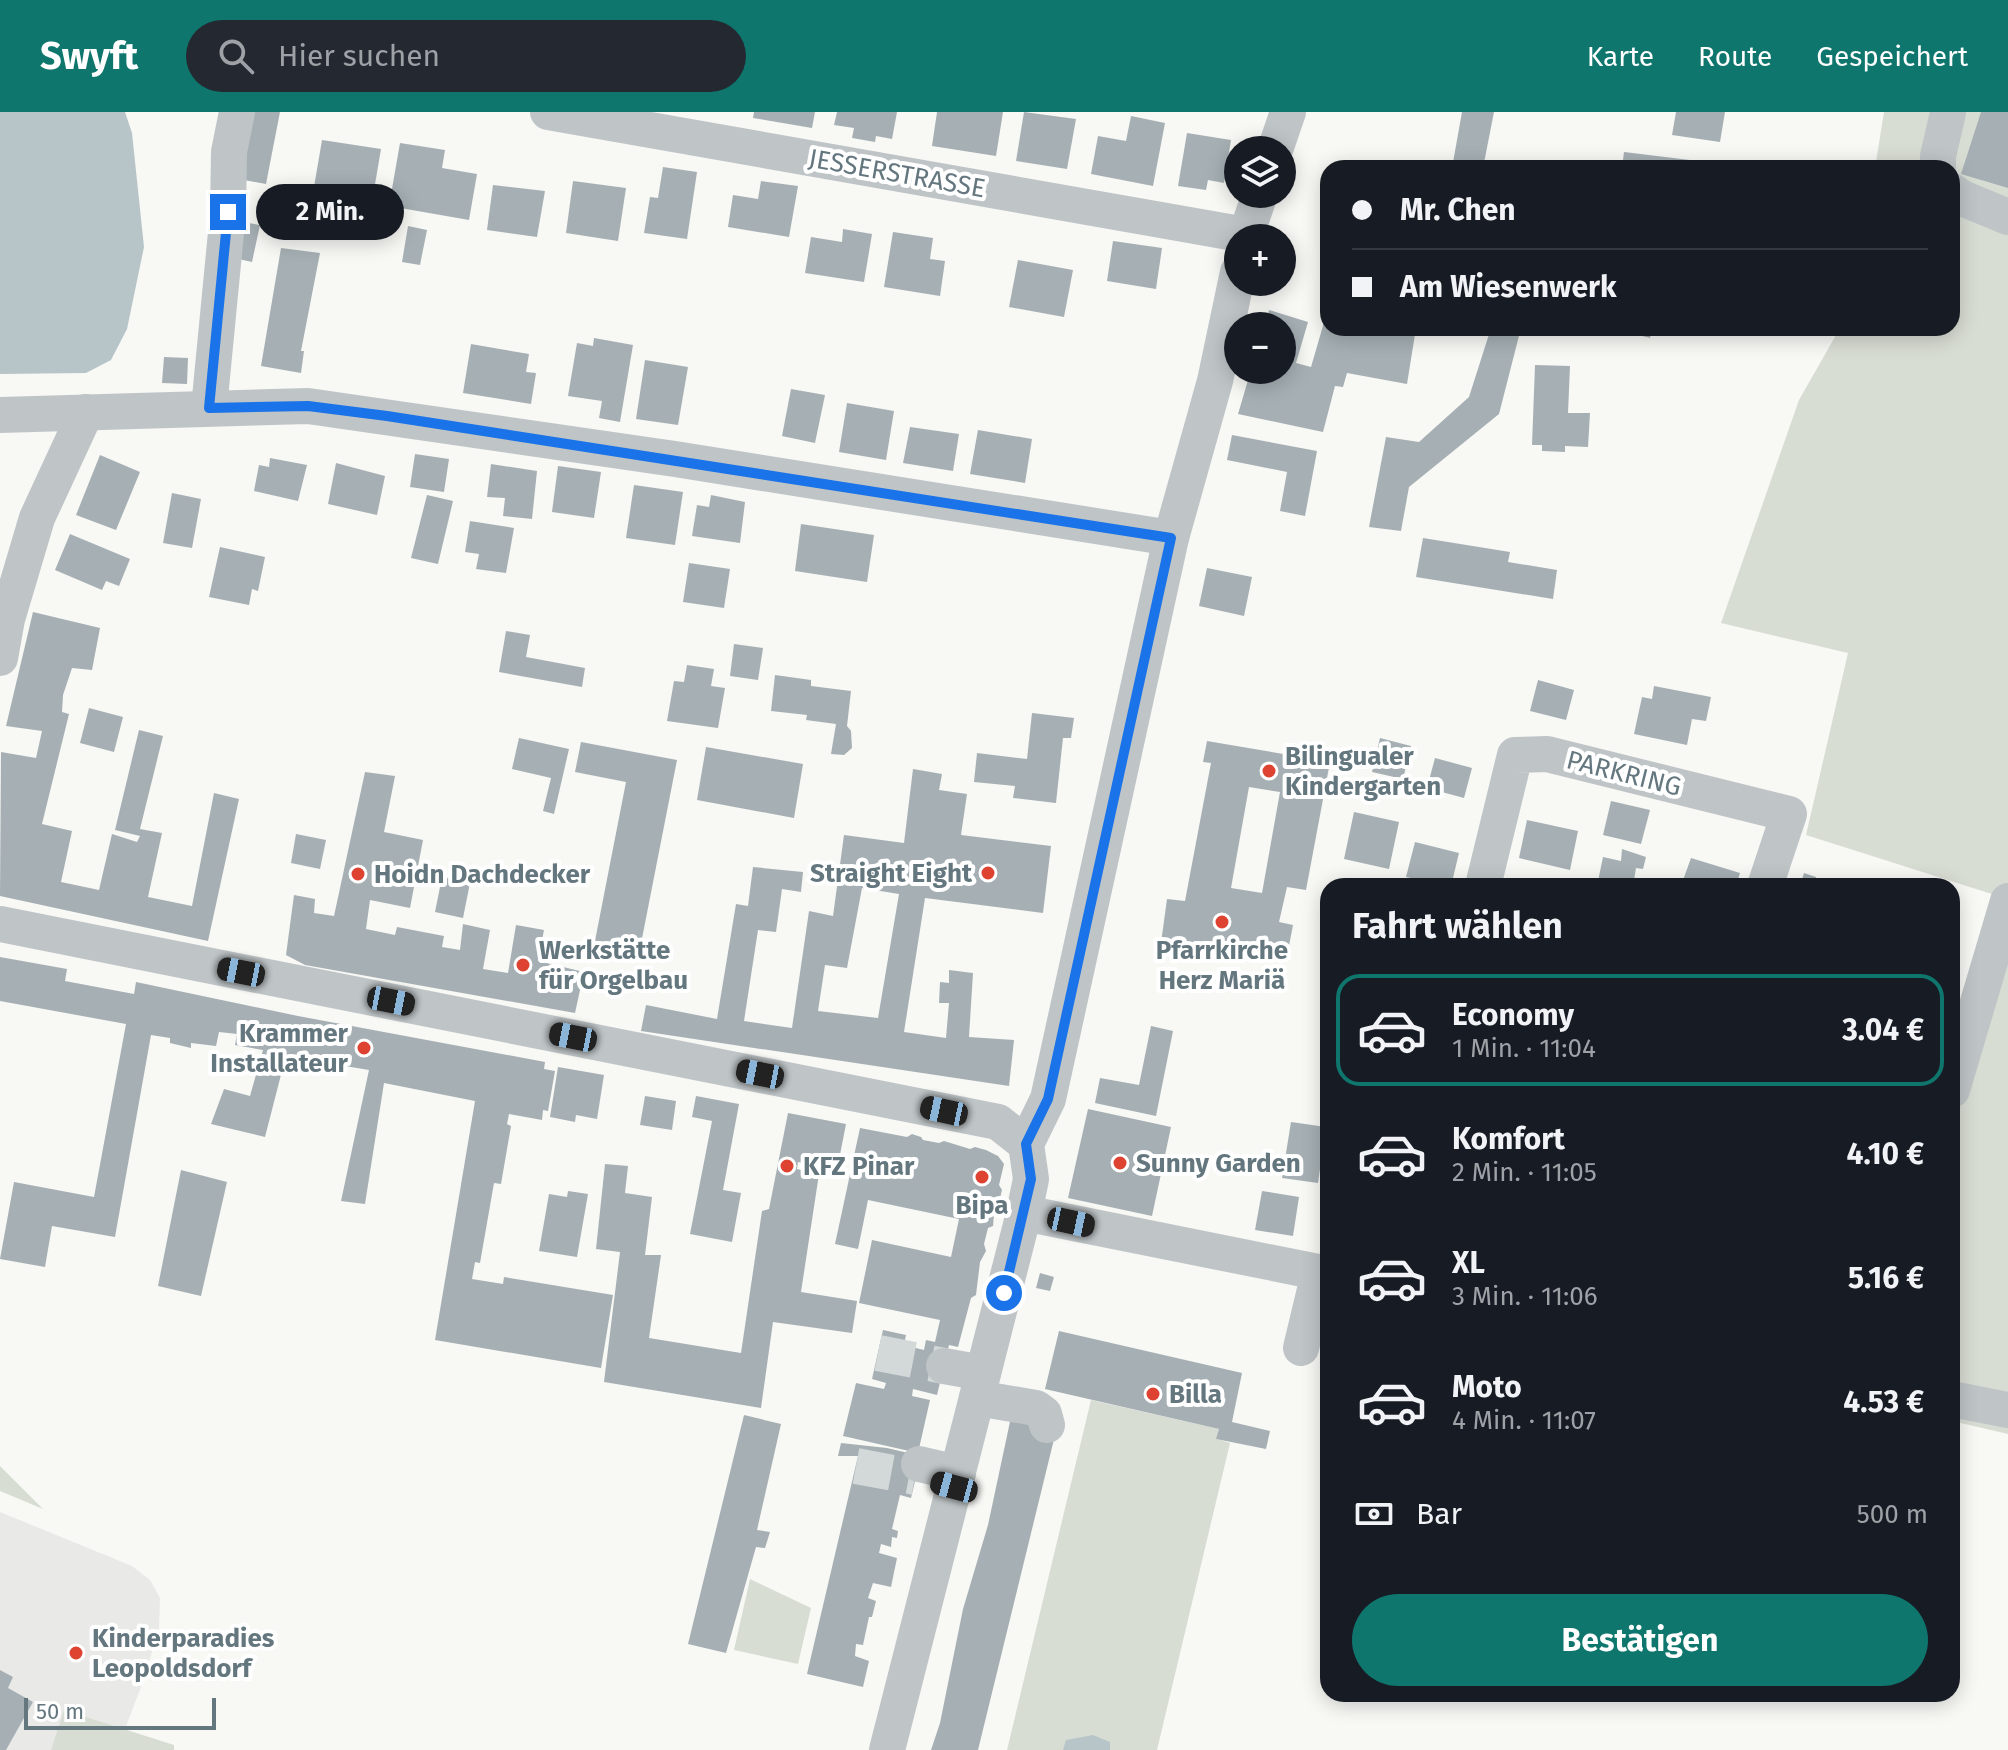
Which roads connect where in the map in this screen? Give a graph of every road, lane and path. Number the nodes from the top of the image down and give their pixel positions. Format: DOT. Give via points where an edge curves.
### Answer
graph roads {
  1 [pos="237,112"];
  2 [pos="548,112"];
  3 [pos="1288,112"];
  4 [pos="1948,113"];
  5 [pos="1280,136"];
  6 [pos="1938,160"];
  7 [pos="1960,197"];
  8 [pos="2008,217"];
  9 [pos="1224,232"];
  10 [pos="1233,296"];
  11 [pos="209,408"];
  12 [pos="86,412"];
  13 [pos="0,415"];
  14 [pos="1171,538"];
  15 [pos="0,658"];
  16 [pos="1485,878"];
  17 [pos="1768,878"];
  18 [pos="2008,901"];
  19 [pos="0,924"];
  20 [pos="1960,1063"];
  21 [pos="1026,1144"];
  22 [pos="1024,1213"];
  23 [pos="1320,1273"];
  24 [pos="1320,1287"];
  25 [pos="1301,1348"];
  26 [pos="944,1366"];
  27 [pos="980,1385"];
  28 [pos="1960,1401"];
  29 [pos="2008,1410"];
  30 [pos="1047,1425"];
  31 [pos="917,1470"];
  32 [pos="956,1480"];
  33 [pos="887,1750"];
  1 -- 11 [label="street" via="229,152"];
  2 -- 9 [label="street, JESSERSTRASSE"];
  3 -- 5 [label="street"];
  4 -- 6 [label="street"];
  7 -- 8 [label="street"];
  10 -- 14 [label="street"];
  11 -- 12 [label="street"];
  11 -- 14 [label="street" via="308,406 387,416"];
  12 -- 13 [label="street"];
  12 -- 15 [label="street" via="37,518"];
  14 -- 21 [label="street" via="1048,1099"];
  16 -- 17 [label="street, PARKRING" via="1515,755 1547,754 1789,814"];
  18 -- 20 [label="street"];
  19 -- 21 [label="street" via="998,1122"];
  21 -- 22 [label="street" via="1031,1179"];
  22 -- 23 [label="street"];
  22 -- 27 [label="street"];
  24 -- 25 [label="street"];
  26 -- 27 [label="street"];
  27 -- 30 [label="street" via="1036,1408"];
  27 -- 32 [label="street"];
  28 -- 29 [label="street"];
  31 -- 32 [label="street"];
  32 -- 33 [label="street"];
}
